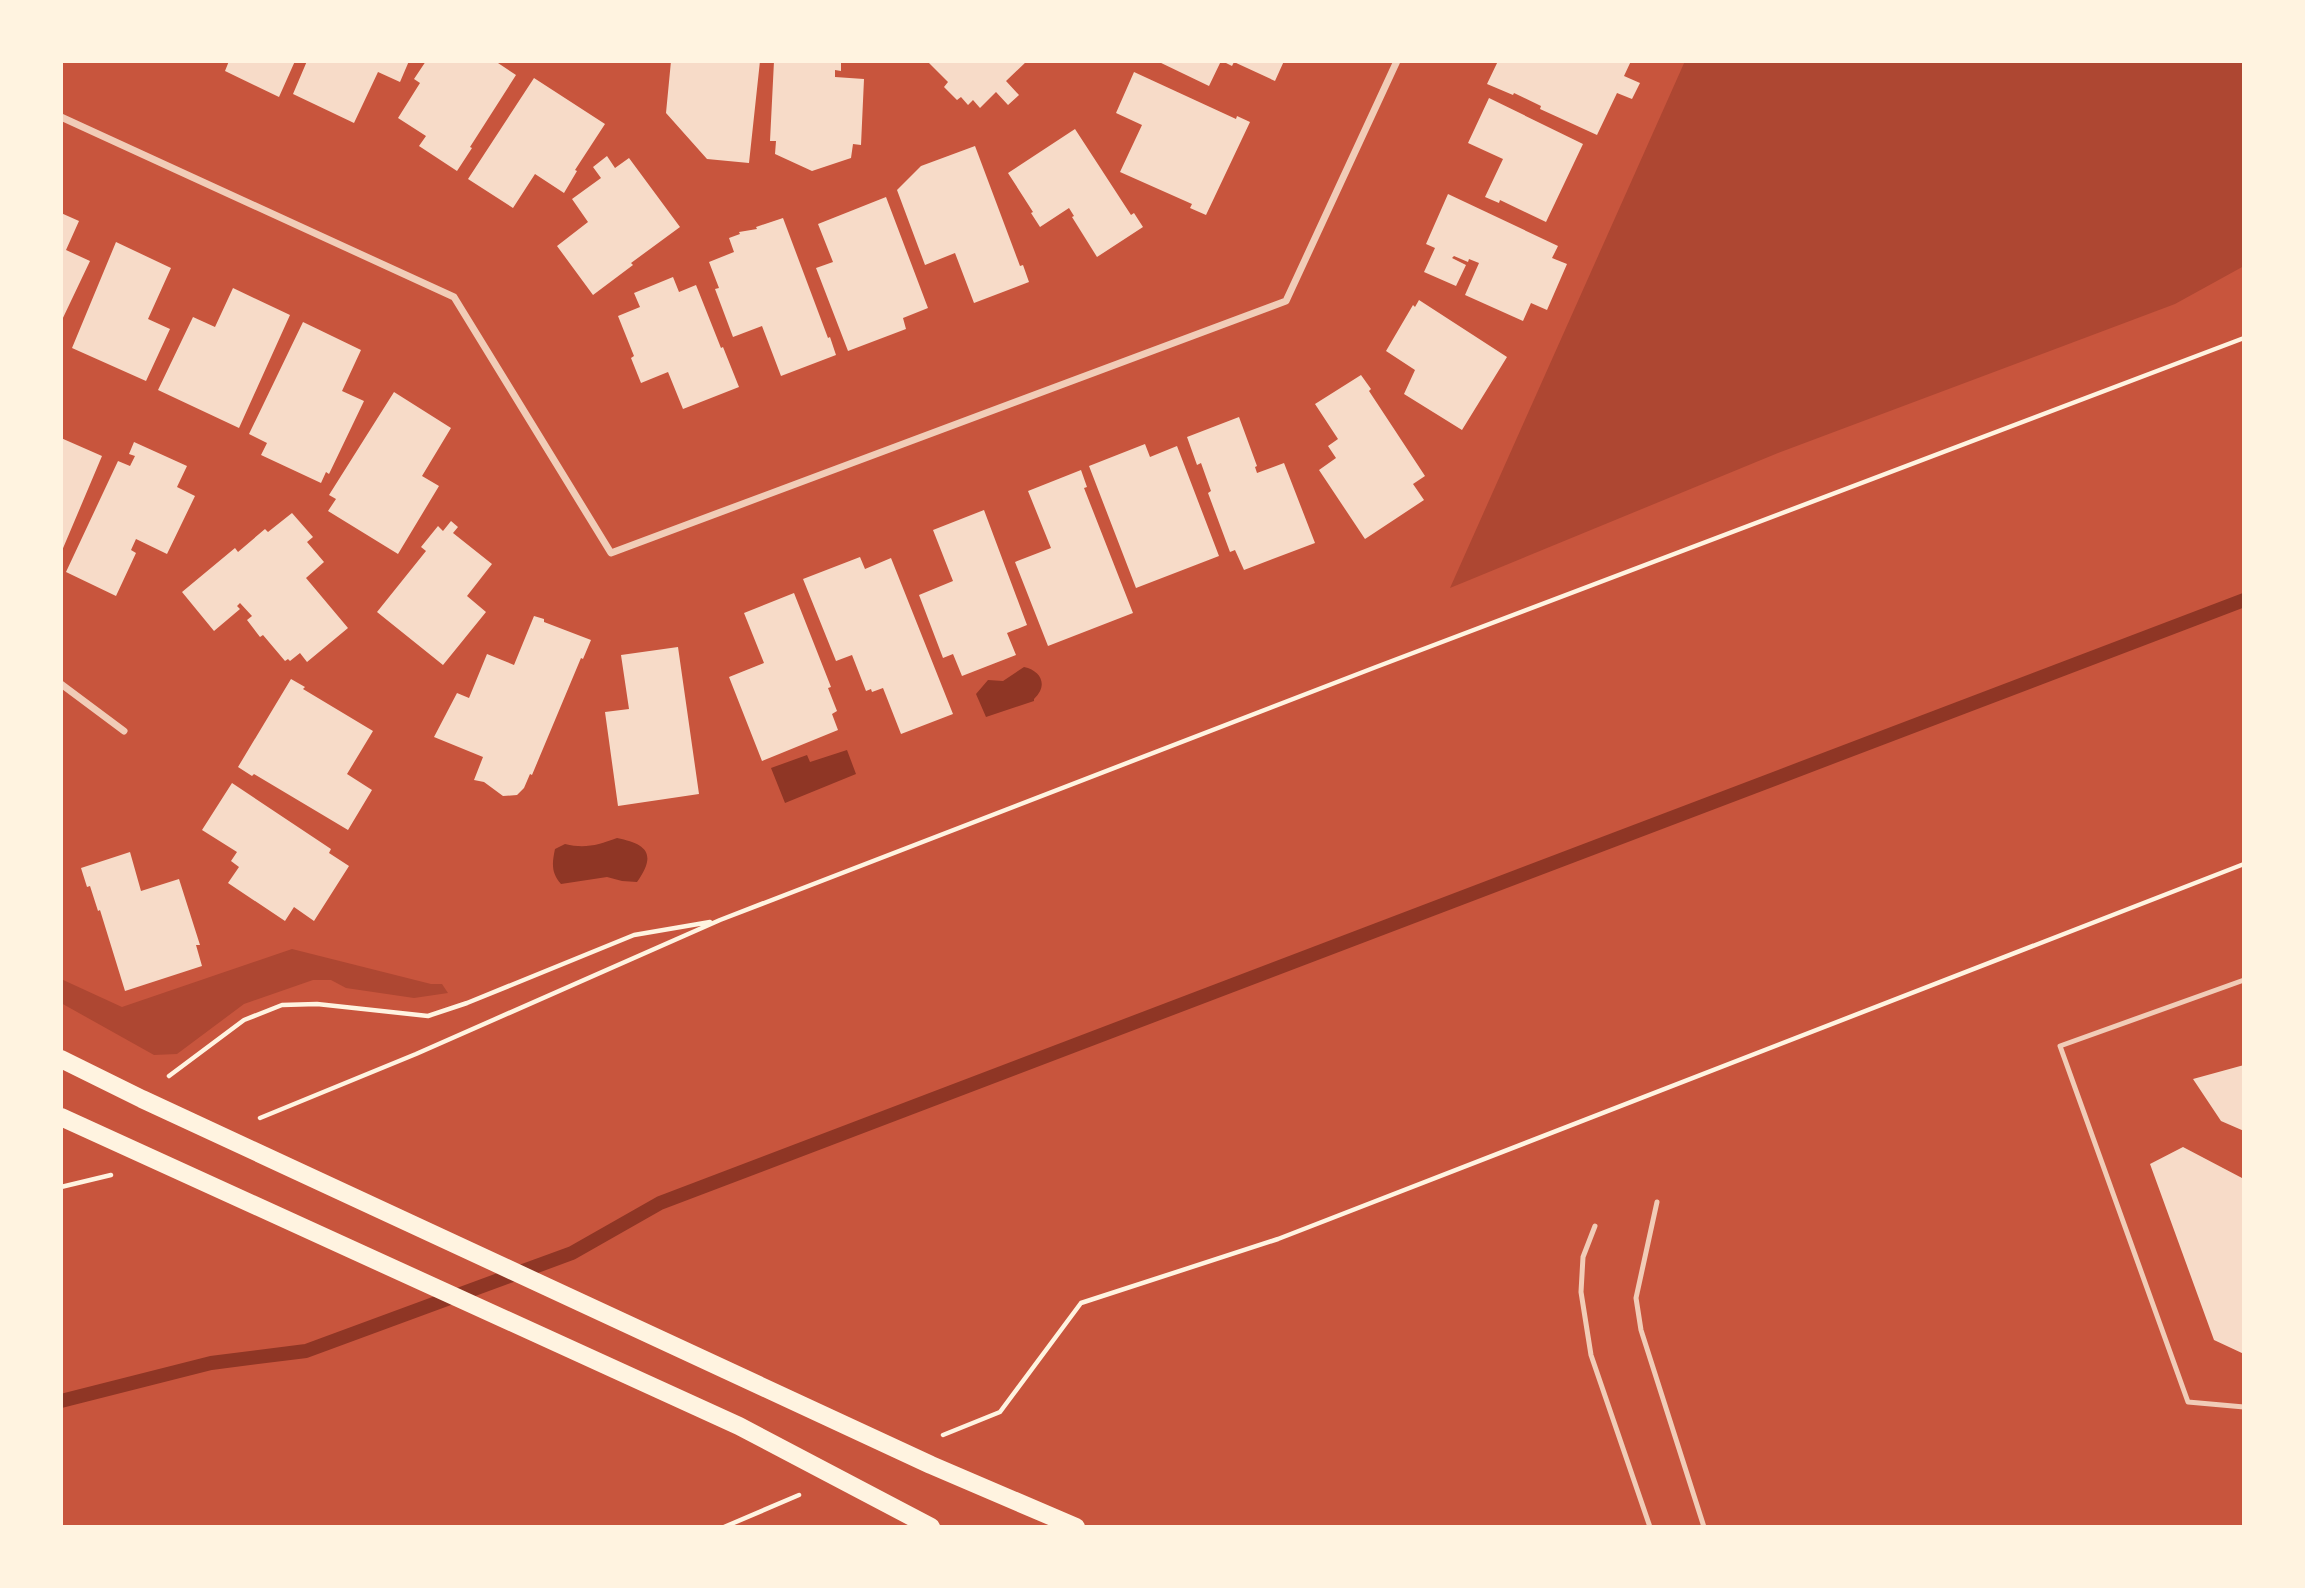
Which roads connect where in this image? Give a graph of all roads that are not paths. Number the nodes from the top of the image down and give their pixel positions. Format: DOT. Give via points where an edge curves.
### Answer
graph roads {
  1 [pos="1397,61"];
  2 [pos="61,117"];
  3 [pos="61,684"];
  4 [pos="124,731"];
  5 [pos="2244,980"];
  6 [pos="61,1059"];
  7 [pos="61,1117"];
  8 [pos="1657,1202"];
  9 [pos="1595,1226"];
  10 [pos="2244,1407"];
  11 [pos="930,1527"];
  12 [pos="1076,1527"];
  13 [pos="1650,1527"];
  14 [pos="1704,1527"];
  1 -- 2 [label="street" via="1286,301 611,553 454,297"];
  3 -- 4 [label="street"];
  5 -- 10 [label="lane" via="2060,1046 2188,1402"];
  6 -- 12 [label="main road" via="903,1452"];
  7 -- 11 [label="main road" via="739,1426"];
  8 -- 14 [label="lane" via="1636,1298 1641,1330"];
  9 -- 13 [label="lane" via="1583,1257 1581,1292 1591,1354"];
}
